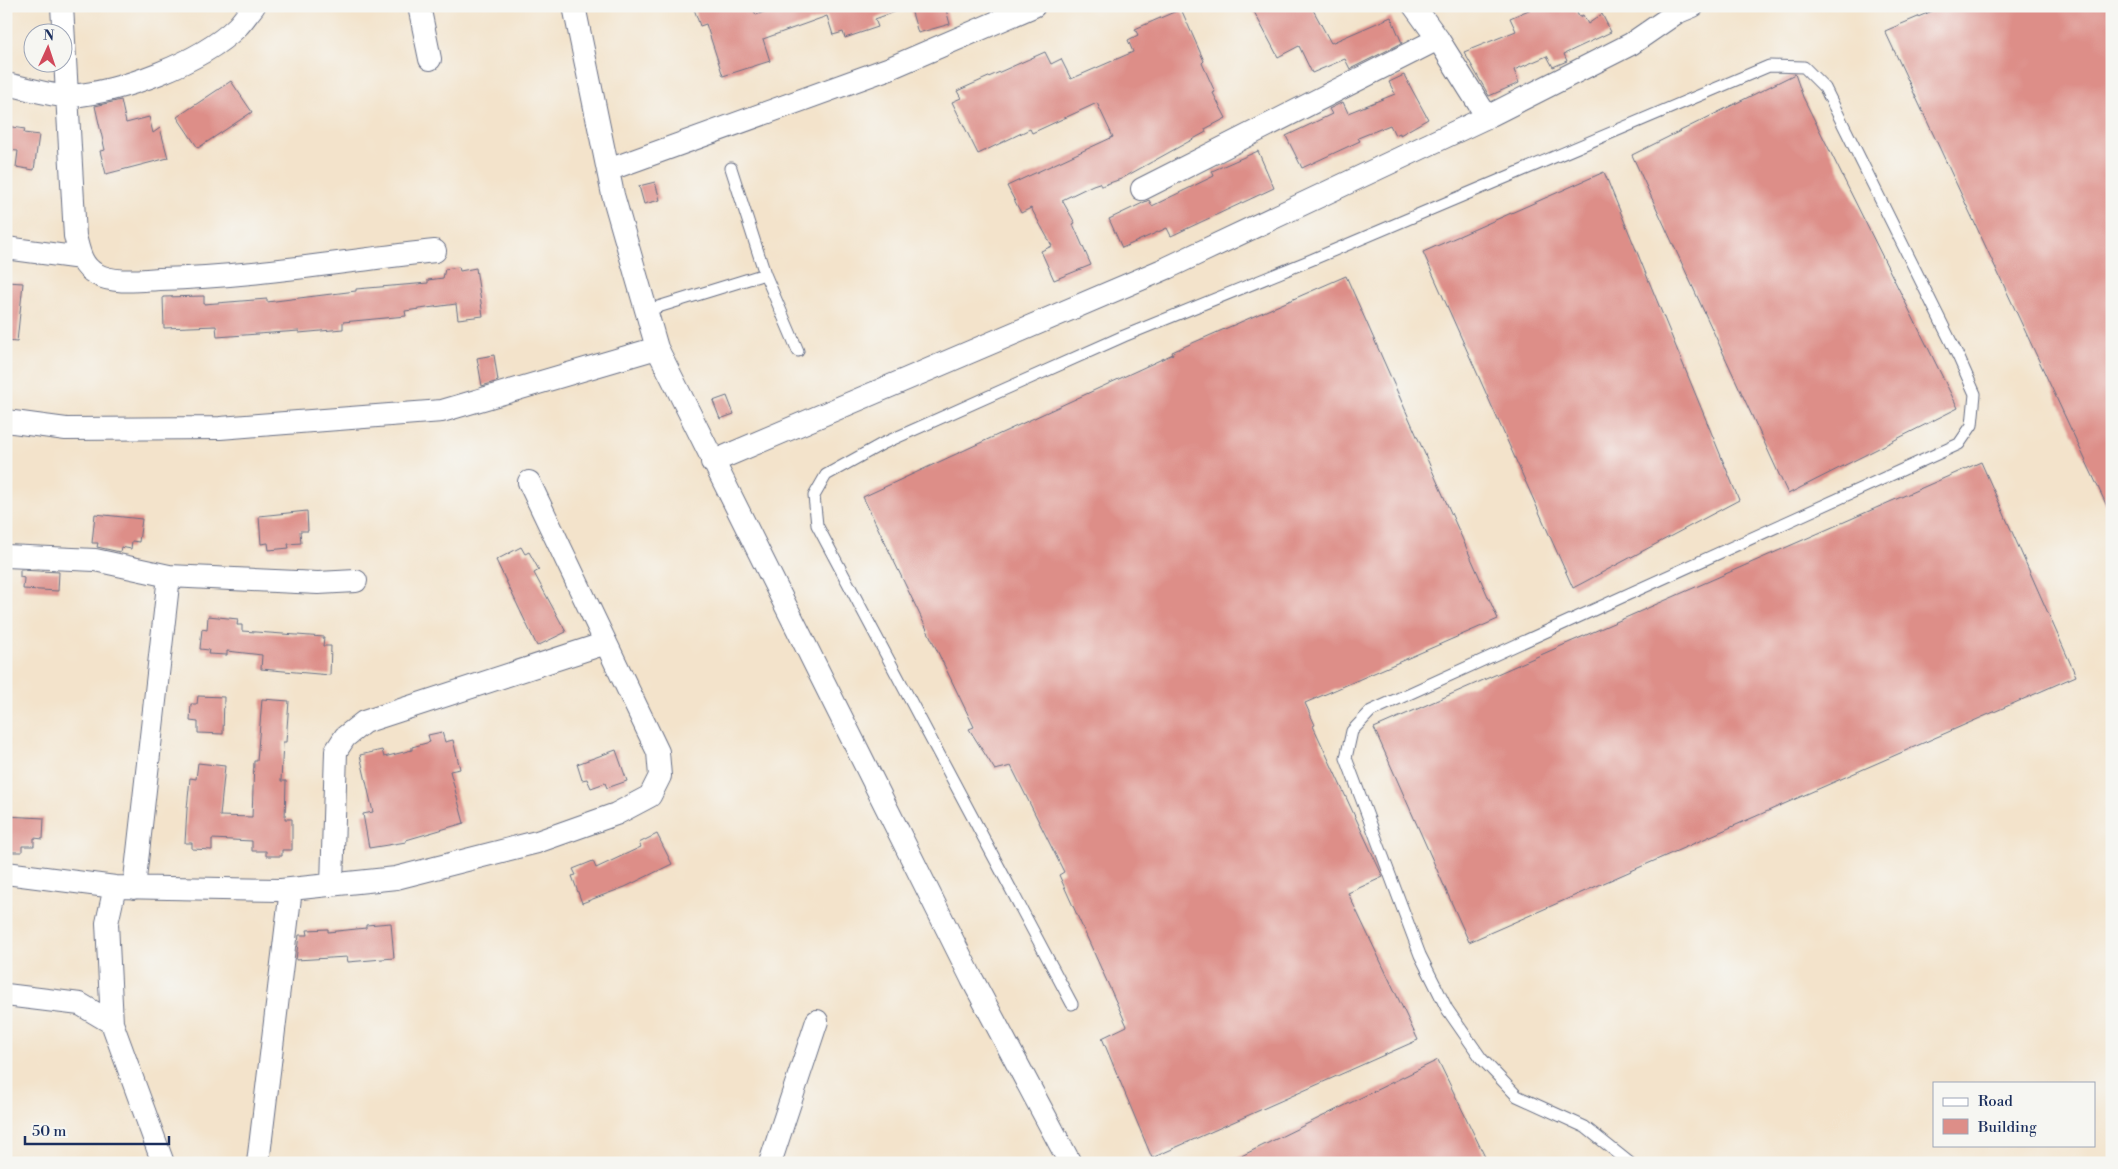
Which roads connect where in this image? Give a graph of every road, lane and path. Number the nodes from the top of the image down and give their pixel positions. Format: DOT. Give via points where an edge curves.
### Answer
graph roads {
  1 [pos="62,6"];
  2 [pos="254,6"];
  3 [pos="419,6"];
  4 [pos="574,6"];
  5 [pos="1034,6"];
  6 [pos="1414,6"];
  7 [pos="1693,6"];
  8 [pos="1438,39"];
  9 [pos="430,59"];
  10 [pos="6,84"];
  11 [pos="68,96"];
  12 [pos="1487,118"];
  13 [pos="731,168"];
  14 [pos="608,170"];
  15 [pos="1142,189"];
  16 [pos="6,248"];
  17 [pos="435,251"];
  18 [pos="81,258"];
  19 [pos="765,274"];
  20 [pos="645,311"];
  21 [pos="657,348"];
  22 [pos="798,351"];
  23 [pos="6,421"];
  24 [pos="712,462"];
  25 [pos="529,482"];
  26 [pos="6,556"];
  27 [pos="169,576"];
  28 [pos="356,581"];
  29 [pos="606,643"];
  30 [pos="6,873"];
  31 [pos="332,885"];
  32 [pos="124,888"];
  33 [pos="291,889"];
  34 [pos="6,995"];
  35 [pos="1072,1004"];
  36 [pos="817,1021"];
  37 [pos="112,1024"];
  38 [pos="162,1163"];
  39 [pos="258,1163"];
  40 [pos="770,1163"];
  41 [pos="1070,1163"];
  42 [pos="1630,1163"];
  1 -- 11 [label="street"];
  2 -- 11 [label="street" via="237,27 176,66 123,86"];
  3 -- 9 [label="street"];
  4 -- 14 [label="street"];
  5 -- 14 [label="street" via="890,68"];
  6 -- 8 [label="street"];
  7 -- 12 [label="street" via="1676,13 1632,44"];
  8 -- 12 [label="street"];
  8 -- 15 [label="street"];
  10 -- 11 [label="street"];
  11 -- 18 [label="street" via="75,236"];
  12 -- 24 [label="street" via="1167,268"];
  13 -- 19 [label="lane"];
  14 -- 20 [label="street"];
  16 -- 18 [label="street"];
  17 -- 18 [label="street" via="291,270 189,279 112,279 96,275"];
  19 -- 20 [label="lane"];
  19 -- 22 [label="lane"];
  20 -- 21 [label="street"];
  21 -- 23 [label="street" via="442,410 220,428 66,429"];
  21 -- 24 [label="street"];
  24 -- 41 [label="street" via="972,979"];
  25 -- 29 [label="street"];
  26 -- 27 [label="street" via="95,560"];
  27 -- 28 [label="street" via="318,583"];
  27 -- 32 [label="street"];
  29 -- 31 [label="street" via="364,722 345,737 336,751"];
  29 -- 31 [label="street" via="658,752 660,776 650,796 616,814 537,842 396,878"];
  30 -- 32 [label="street"];
  31 -- 33 [label="street"];
  32 -- 33 [label="street"];
  32 -- 37 [label="street" via="107,923"];
  33 -- 39 [label="street"];
  34 -- 37 [label="street" via="80,1004"];
  35 -- 42 [label="lane" via="817,525 814,496 826,475 882,444 1124,336 1769,66 1804,67 1825,88 1959,358 1975,394 1972,425 1959,444 1372,711 1352,731 1346,758 1420,955 1447,1010 1469,1042 1516,1096 1585,1126"];
  36 -- 40 [label="street"];
  37 -- 38 [label="street"];
}
